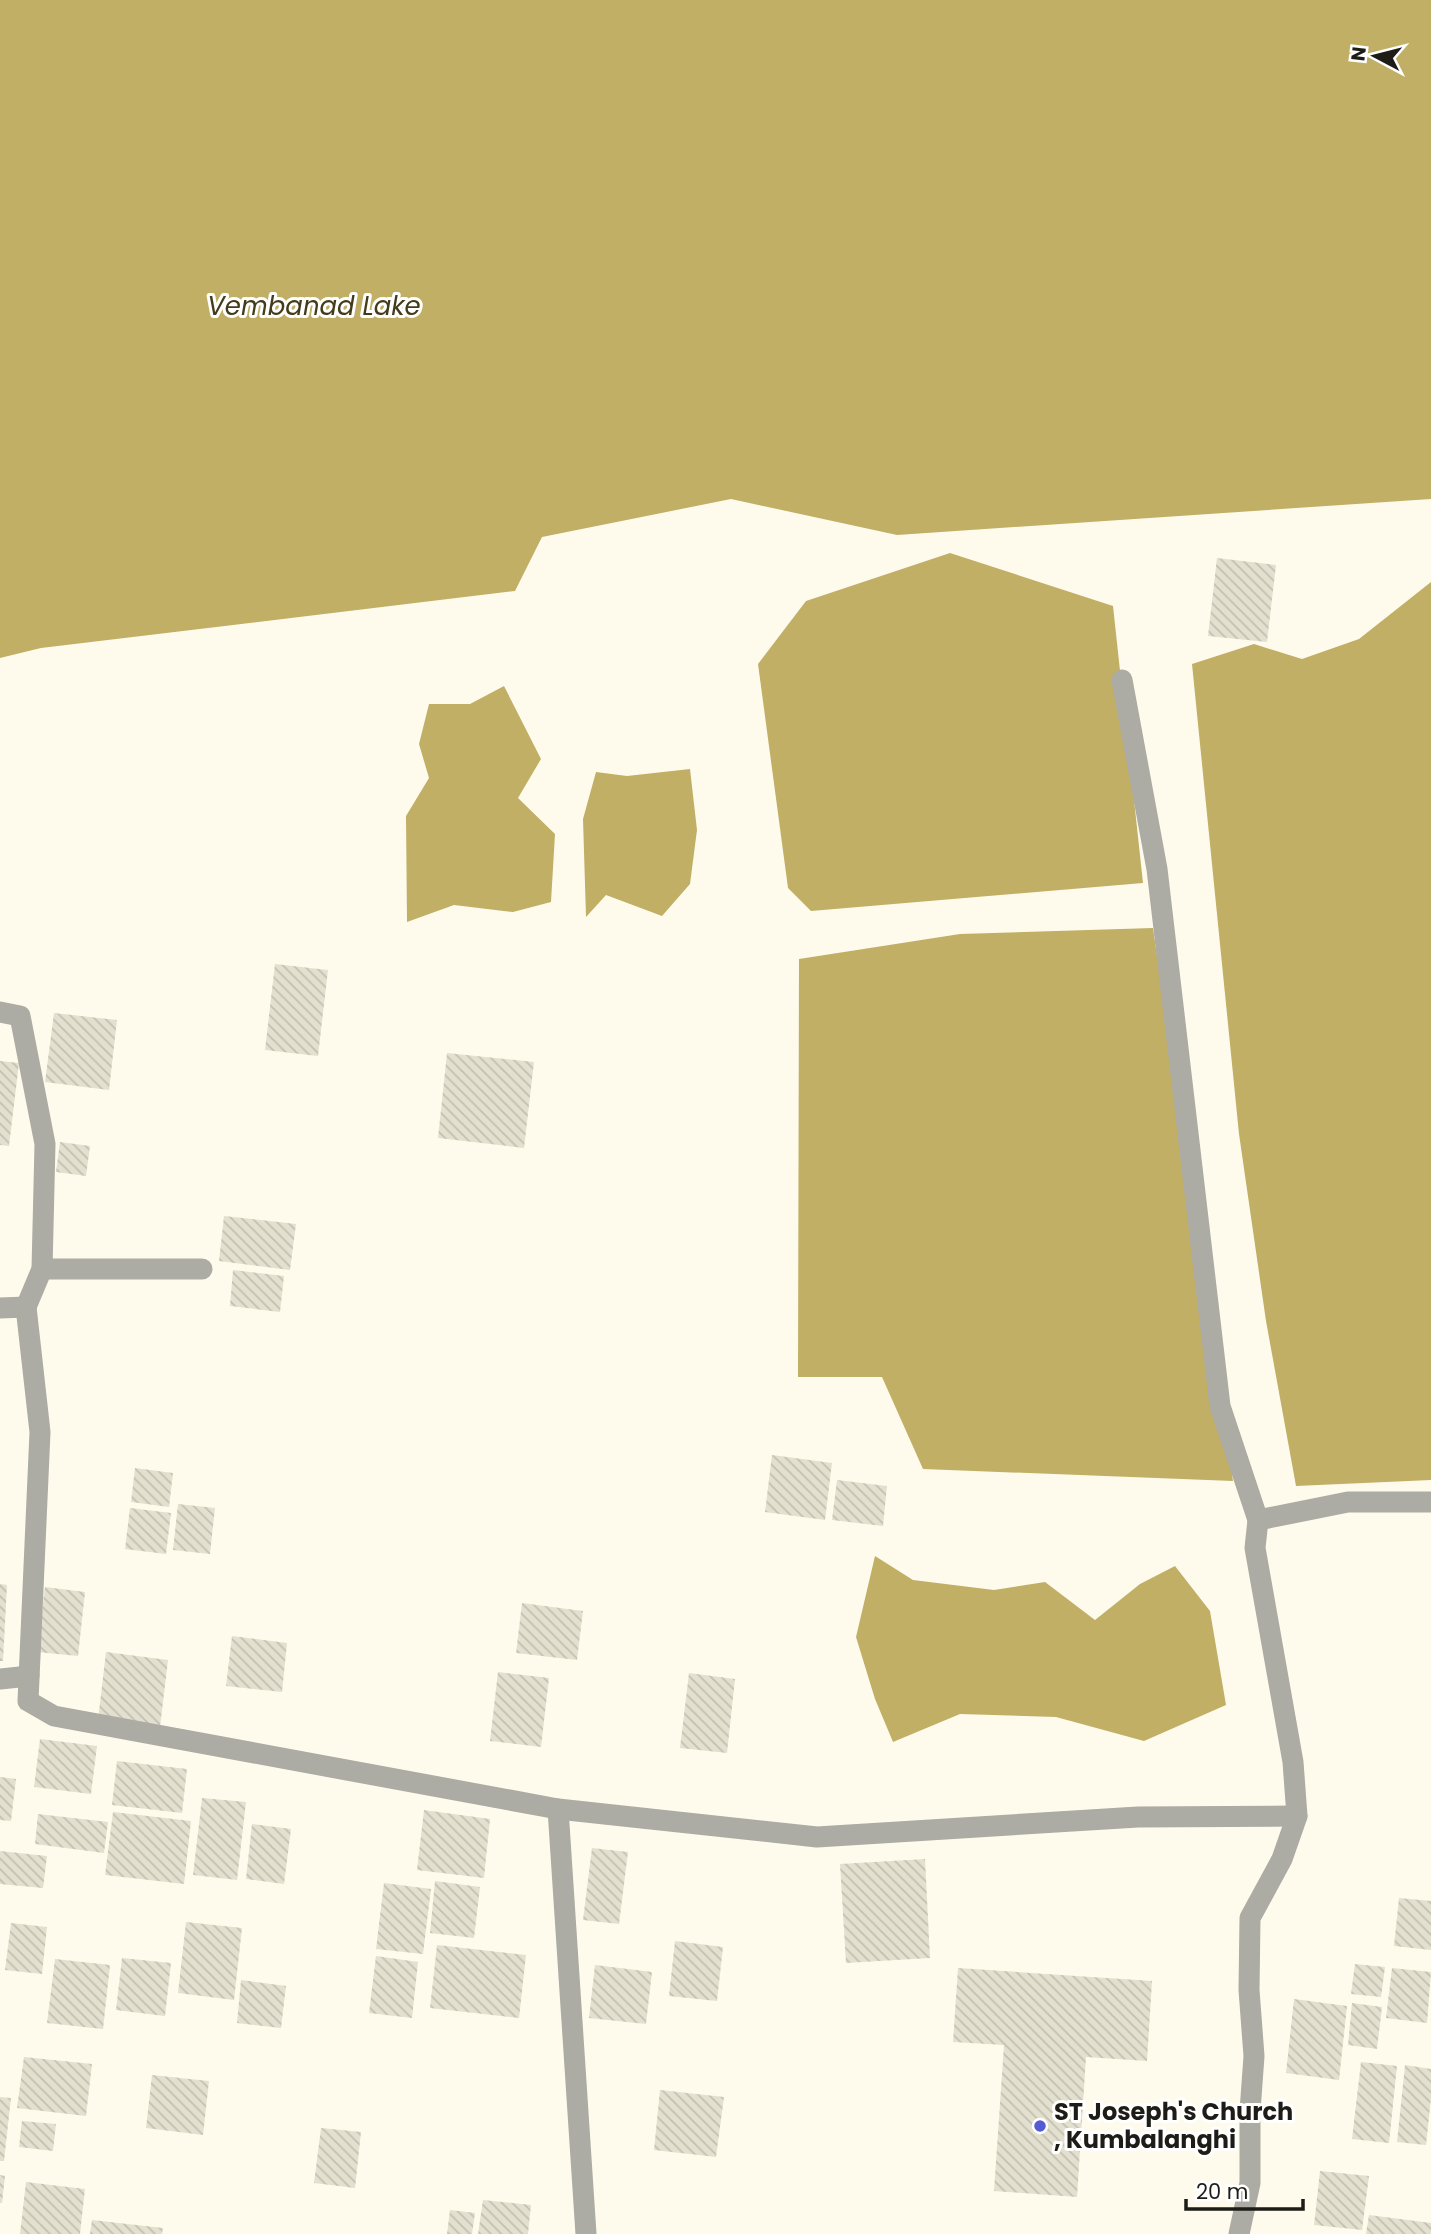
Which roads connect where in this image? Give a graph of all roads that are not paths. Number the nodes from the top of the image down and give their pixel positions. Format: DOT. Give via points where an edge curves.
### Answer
graph roads {
  1 [pos="1122,680"];
  2 [pos="0,1012"];
  3 [pos="42,1269"];
  4 [pos="202,1269"];
  5 [pos="26,1307"];
  6 [pos="0,1308"];
  7 [pos="1431,1503"];
  8 [pos="1258,1520"];
  9 [pos="29,1676"];
  10 [pos="0,1679"];
  11 [pos="558,1809"];
  12 [pos="1297,1816"];
  13 [pos="586,2234"];
  14 [pos="1238,2234"];
  1 -- 8 [label="street" via="1157,869 1220,1406"];
  2 -- 3 [label="street" via="20,1016 45,1144"];
  3 -- 4 [label="street"];
  3 -- 5 [label="street"];
  5 -- 6 [label="street"];
  5 -- 9 [label="street" via="40,1432"];
  7 -- 8 [label="street" via="1348,1502"];
  8 -- 12 [label="street" via="1255,1548 1293,1762"];
  9 -- 10 [label="street"];
  9 -- 11 [label="street" via="28,1702 54,1716"];
  11 -- 12 [label="street" via="817,1837 1138,1817"];
  11 -- 13 [label="street"];
  12 -- 14 [label="street" via="1282,1859 1251,1919 1249,1990 1254,2056 1250,2183"];
}
